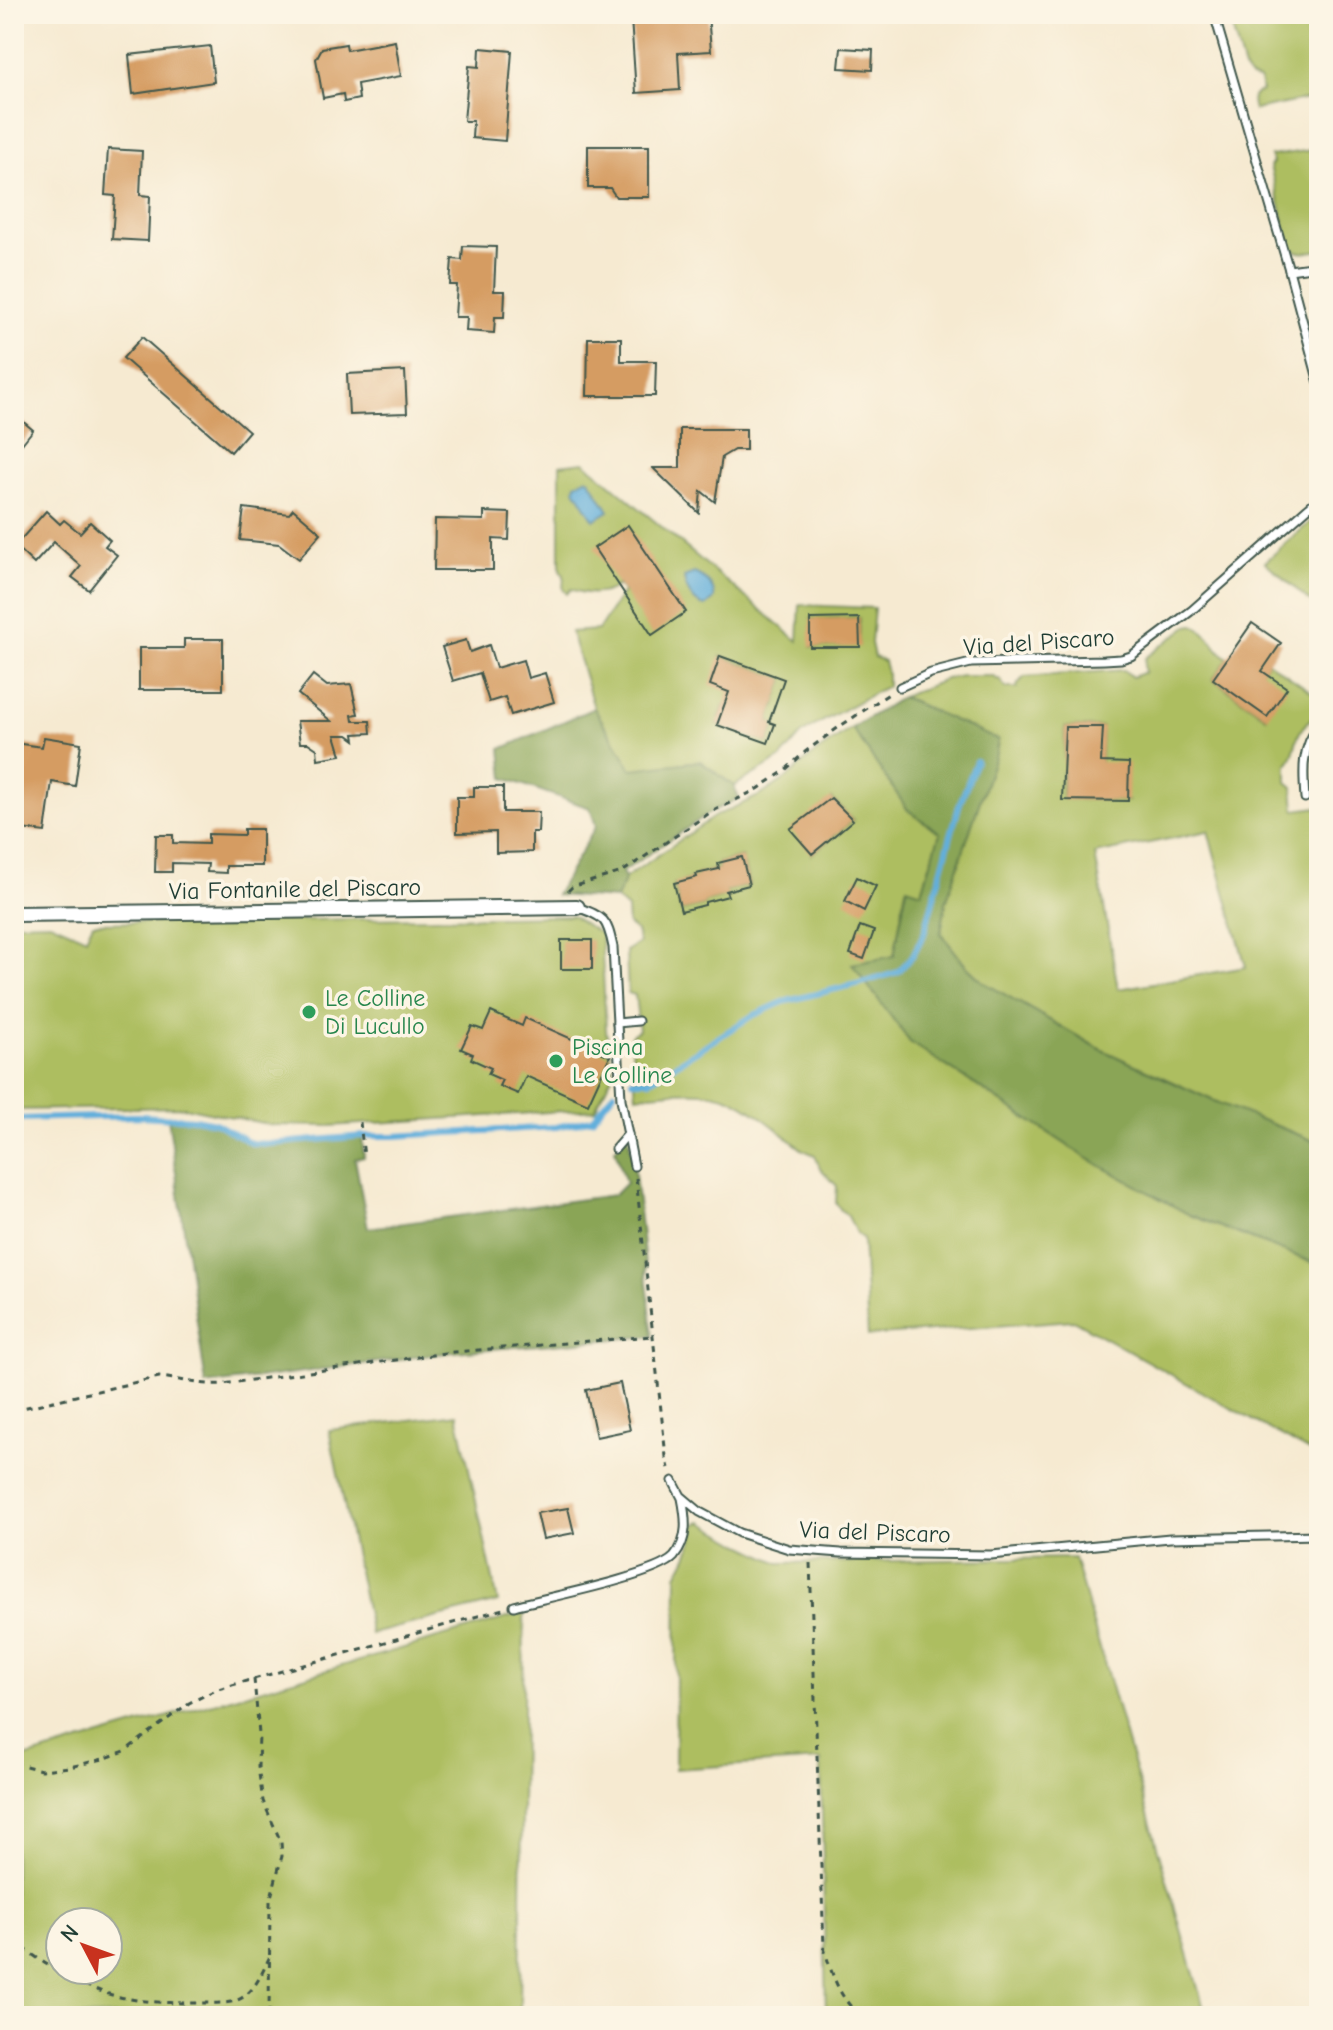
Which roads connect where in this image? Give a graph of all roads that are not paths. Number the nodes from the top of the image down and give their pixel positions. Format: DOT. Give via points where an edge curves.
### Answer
graph roads {
  1 [pos="1214,14"];
  2 [pos="1319,266"];
  3 [pos="1289,270"];
  4 [pos="1319,383"];
  5 [pos="1319,498"];
  6 [pos="900,687"];
  7 [pos="1319,726"];
  8 [pos="1305,798"];
  9 [pos="577,907"];
  10 [pos="14,914"];
  11 [pos="638,1021"];
  12 [pos="617,1023"];
  13 [pos="628,1134"];
  14 [pos="615,1149"];
  15 [pos="634,1166"];
  16 [pos="673,1481"];
  17 [pos="681,1496"];
  18 [pos="1319,1535"];
  19 [pos="514,1606"];
  1 -- 3 [label="lane"];
  2 -- 3 [label="lane"];
  3 -- 4 [label="lane"];
  5 -- 6 [label="lane, Via del Piscaro" via="1131,656 971,663"];
  7 -- 8 [label="lane" via="1303,760"];
  9 -- 10 [label="street, Via Fontanile del Piscaro"];
  9 -- 12 [label="lane" via="608,924"];
  11 -- 12 [label="lane"];
  12 -- 13 [label="lane"];
  13 -- 14 [label="lane"];
  13 -- 15 [label="lane"];
  16 -- 17 [label="lane, Via del Piscaro"];
  17 -- 18 [label="lane, Via del Piscaro" via="739,1533 789,1549 841,1553 991,1555 1170,1538"];
  17 -- 19 [label="lane" via="685,1533 668,1561 640,1574"];
}
